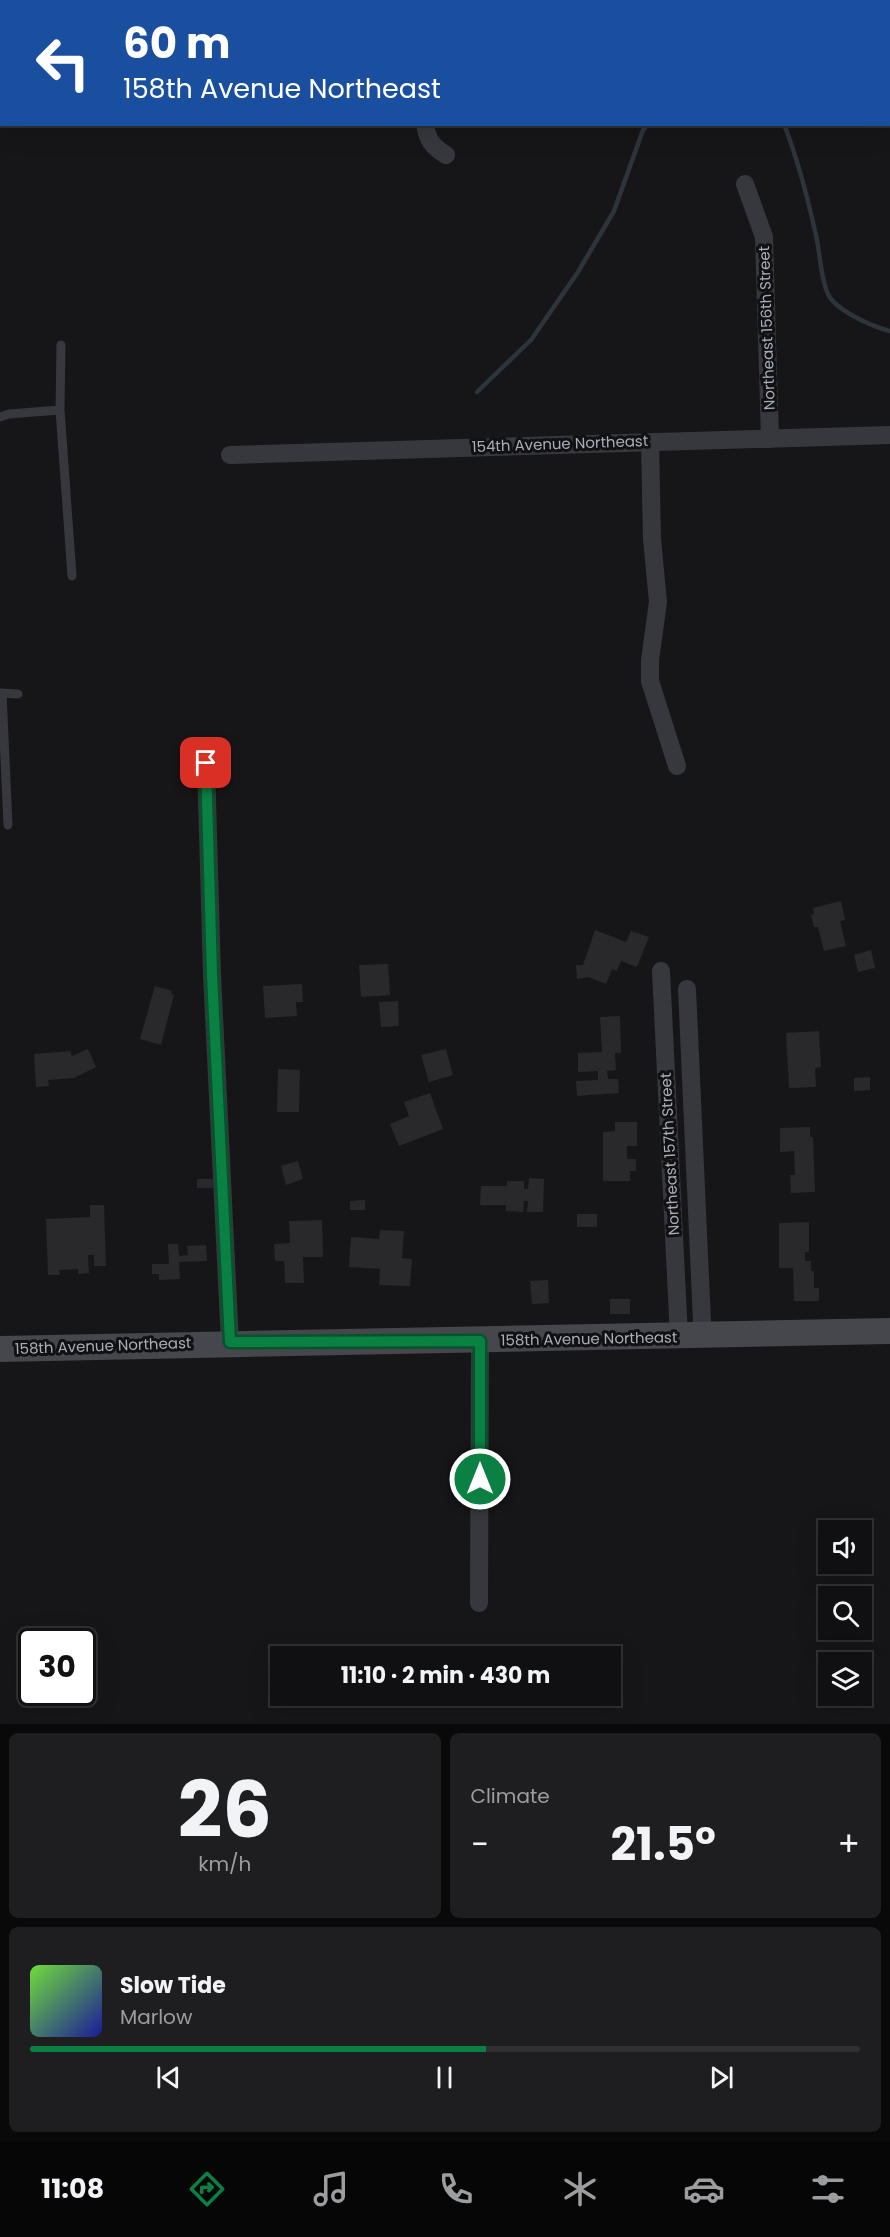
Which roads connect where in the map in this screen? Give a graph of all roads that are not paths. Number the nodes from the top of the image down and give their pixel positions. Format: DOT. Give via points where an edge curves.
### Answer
graph roads {
  1 [pos="425,126"];
  2 [pos="446,155"];
  3 [pos="744,184"];
  4 [pos="61,345"];
  5 [pos="60,410"];
  6 [pos="0,417"];
  7 [pos="890,435"];
  8 [pos="770,439"];
  9 [pos="650,442"];
  10 [pos="230,455"];
  11 [pos="72,576"];
  12 [pos="1,693"];
  13 [pos="18,694"];
  14 [pos="206,763"];
  15 [pos="677,766"];
  16 [pos="8,825"];
  17 [pos="661,971"];
  18 [pos="687,989"];
  19 [pos="890,1331"];
  20 [pos="707,1336"];
  21 [pos="679,1337"];
  22 [pos="480,1341"];
  23 [pos="230,1342"];
  24 [pos="0,1349"];
  25 [pos="479,1603"];
  1 -- 2 [label="street" via="433,147"];
  3 -- 8 [label="street, Northeast 156th Street" via="764,237"];
  4 -- 5 [label="lane"];
  5 -- 6 [label="lane"];
  5 -- 11 [label="lane"];
  7 -- 8 [label="street, 154th Avenue Northeast"];
  8 -- 9 [label="street, 154th Avenue Northeast"];
  9 -- 10 [label="street, 154th Avenue Northeast"];
  9 -- 15 [label="street" via="658,602 650,681"];
  12 -- 13 [label="lane"];
  12 -- 16 [label="lane"];
  14 -- 23 [label="street"];
  17 -- 21 [label="street, Northeast 157th Street"];
  18 -- 20 [label="street" via="702,1322"];
  19 -- 20 [label="street, 158th Avenue Northeast"];
  20 -- 21 [label="street, 158th Avenue Northeast"];
  21 -- 22 [label="street, 158th Avenue Northeast"];
  22 -- 23 [label="street, 158th Avenue Northeast"];
  22 -- 25 [label="street"];
  23 -- 24 [label="street, 158th Avenue Northeast"];
}
